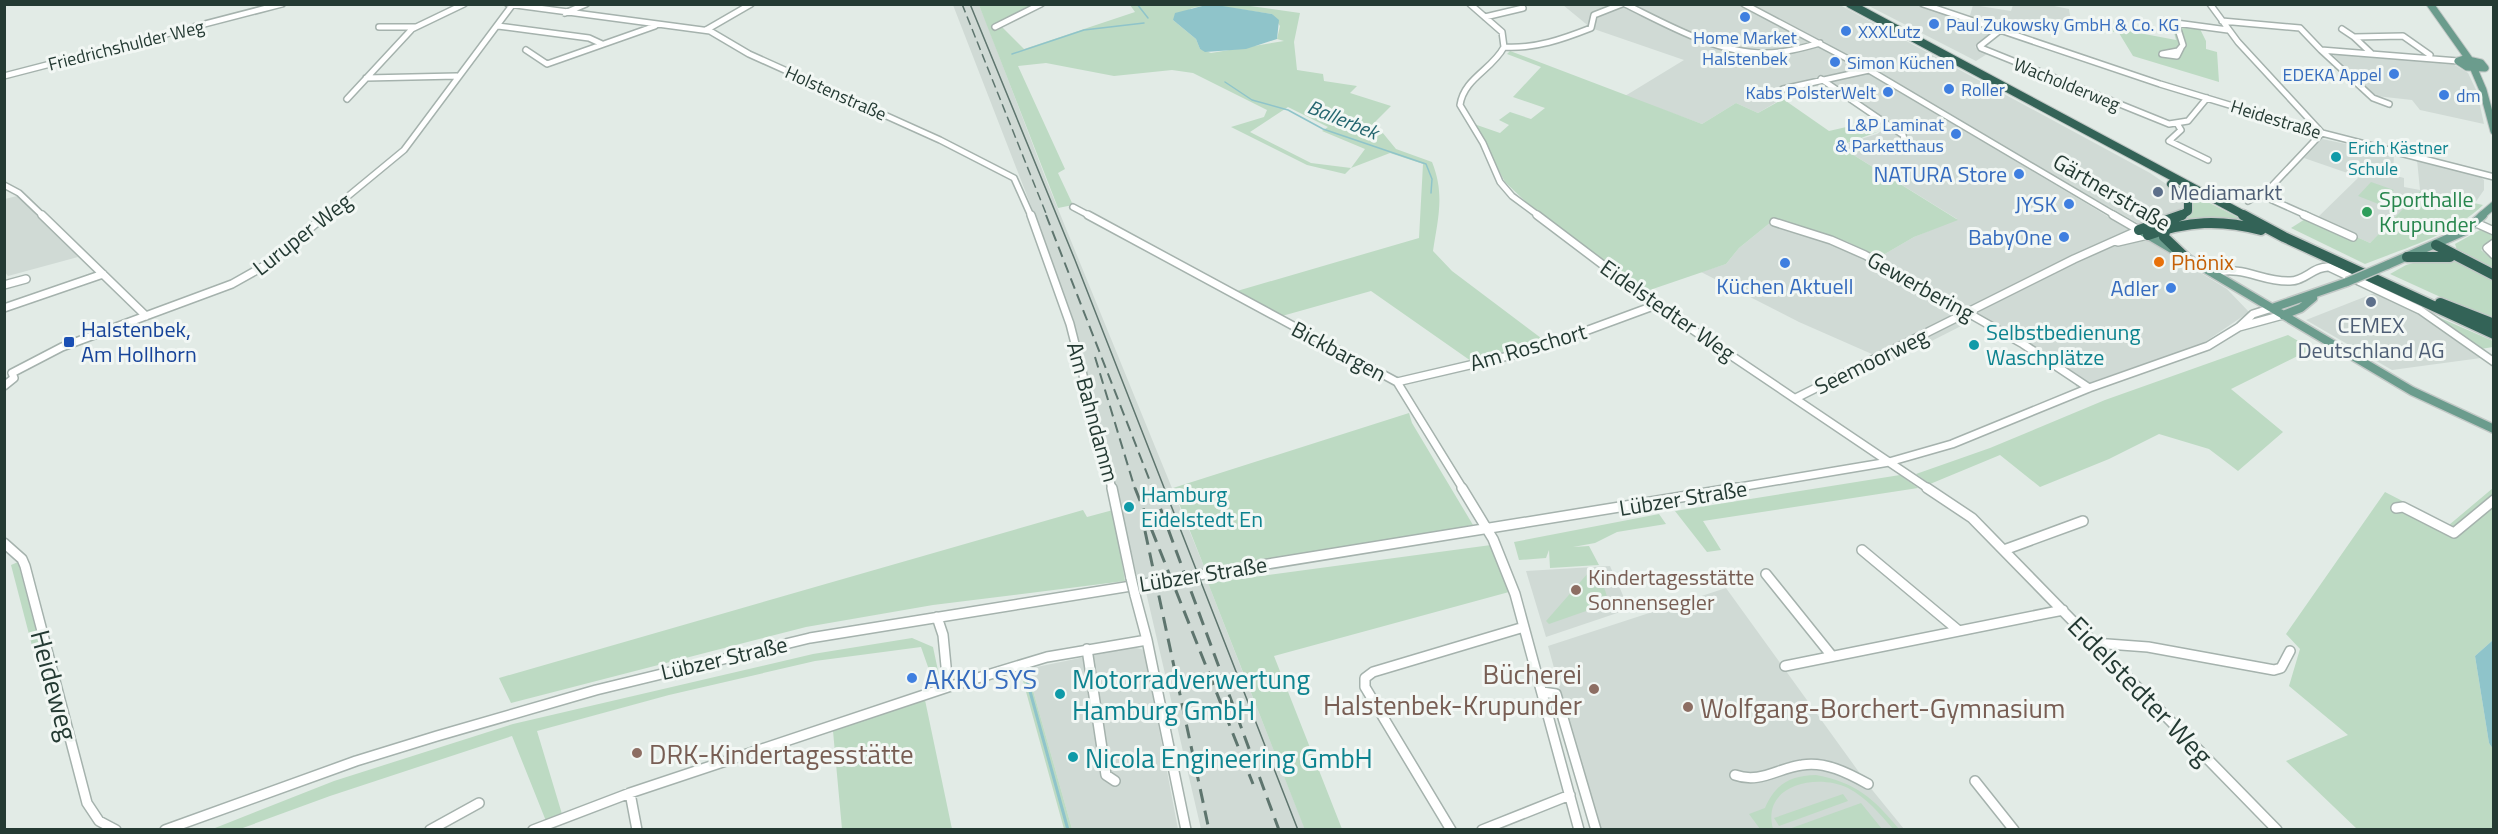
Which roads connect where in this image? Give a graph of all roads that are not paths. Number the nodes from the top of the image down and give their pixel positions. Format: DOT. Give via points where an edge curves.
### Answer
graph roads {
  1 [pos="282,4"];
  2 [pos="464,4"];
  3 [pos="586,4"];
  4 [pos="751,4"];
  5 [pos="1041,4"];
  6 [pos="1470,4"];
  7 [pos="1623,4"];
  8 [pos="1744,4"];
  9 [pos="1850,4"];
  10 [pos="1859,4"];
  11 [pos="1923,4"];
  12 [pos="2210,4"];
  13 [pos="2430,4"];
  14 [pos="511,5"];
  15 [pos="1523,8"];
  16 [pos="564,13"];
  17 [pos="1485,17"];
  18 [pos="2222,21"];
  19 [pos="659,24"];
  20 [pos="498,26"];
  21 [pos="379,27"];
  22 [pos="415,27"];
  23 [pos="995,27"];
  24 [pos="2342,28"];
  25 [pos="706,30"];
  26 [pos="2228,30"];
  27 [pos="1999,32"];
  28 [pos="2354,37"];
  29 [pos="1820,43"];
  30 [pos="602,44"];
  31 [pos="1504,47"];
  32 [pos="2181,48"];
  33 [pos="526,50"];
  34 [pos="2321,50"];
  35 [pos="2371,53"];
  36 [pos="2431,57"];
  37 [pos="2469,59"];
  38 [pos="2458,62"];
  39 [pos="2485,67"];
  40 [pos="2493,68"];
  41 [pos="2474,69"];
  42 [pos="1869,70"];
  43 [pos="4,76"];
  44 [pos="457,76"];
  45 [pos="366,78"];
  46 [pos="1821,79"];
  47 [pos="1783,89"];
  48 [pos="2207,98"];
  49 [pos="347,99"];
  50 [pos="2389,104"];
  51 [pos="2178,125"];
  52 [pos="2493,131"];
  53 [pos="2322,133"];
  54 [pos="1904,139"];
  55 [pos="2208,160"];
  56 [pos="2141,163"];
  57 [pos="2493,177"];
  58 [pos="1014,178"];
  59 [pos="4,185"];
  60 [pos="2261,195"];
  61 [pos="2248,201"];
  62 [pos="2493,205"];
  63 [pos="1073,207"];
  64 [pos="1774,222"];
  65 [pos="2476,223"];
  66 [pos="2172,226"];
  67 [pos="2493,231"];
  68 [pos="2143,233"];
  69 [pos="2353,237"];
  70 [pos="2446,240"];
  71 [pos="2493,243"];
  72 [pos="2436,245"];
  73 [pos="2307,248"];
  74 [pos="2454,254"];
  75 [pos="2493,255"];
  76 [pos="2185,257"];
  77 [pos="2407,257"];
  78 [pos="2212,273"];
  79 [pos="103,274"];
  80 [pos="2493,274"];
  81 [pos="26,279"];
  82 [pos="4,285"];
  83 [pos="2317,294"];
  84 [pos="1656,305"];
  85 [pos="4,308"];
  86 [pos="2272,308"];
  87 [pos="1969,313"];
  88 [pos="2283,315"];
  89 [pos="146,316"];
  90 [pos="2493,326"];
  91 [pos="2239,327"];
  92 [pos="2493,334"];
  93 [pos="2493,363"];
  94 [pos="8,372"];
  95 [pos="1397,382"];
  96 [pos="4,386"];
  97 [pos="2089,388"];
  98 [pos="1796,398"];
  99 [pos="2493,429"];
  100 [pos="1889,462"];
  101 [pos="2493,500"];
  102 [pos="2396,508"];
  103 [pos="2083,521"];
  104 [pos="1487,529"];
  105 [pos="4,543"];
  106 [pos="1862,549"];
  107 [pos="2004,550"];
  108 [pos="1767,573"];
  109 [pos="2063,610"];
  110 [pos="937,616"];
  111 [pos="1524,627"];
  112 [pos="1959,631"];
  113 [pos="1147,640"];
  114 [pos="2094,643"];
  115 [pos="1087,649"];
  116 [pos="2290,651"];
  117 [pos="1832,657"];
  118 [pos="1785,666"];
  119 [pos="948,687"];
  120 [pos="1542,692"];
  121 [pos="1735,775"];
  122 [pos="1115,781"];
  123 [pos="1975,782"];
  124 [pos="1868,784"];
  125 [pos="630,793"];
  126 [pos="1570,795"];
  127 [pos="479,803"];
  128 [pos="110,829"];
  129 [pos="165,830"];
  130 [pos="430,830"];
  131 [pos="533,830"];
  132 [pos="637,830"];
  133 [pos="1186,830"];
  134 [pos="1451,830"];
  135 [pos="1482,830"];
  136 [pos="1579,830"];
  137 [pos="1596,830"];
  138 [pos="2014,830"];
  139 [pos="2277,830"];
  1 -- 43 [label="street, Friedrichshulder Weg"];
  2 -- 22 [label="street"];
  3 -- 16 [label="street"];
  4 -- 25 [label="street"];
  5 -- 23 [label="street"];
  6 -- 17 [label="street"];
  7 -- 29 [label="street" via="1686,32 1741,50 1778,52"];
  7 -- 31 [label="street" via="1594,15 1591,28 1568,37 1532,46"];
  8 -- 29 [label="street, Gärtnerstraße"];
  9 -- 56 [label="highway"];
  10 -- 90 [label="highway" via="2225,201 2407,290"];
  11 -- 27 [label="street, Heidestraße"];
  12 -- 18 [label="street"];
  13 -- 37 [label="main road"];
  14 -- 16 [label="street"];
  14 -- 20 [label="street, Luruper Weg"];
  15 -- 17 [label="street"];
  16 -- 19 [label="street"];
  17 -- 31 [label="street" via="1502,32"];
  18 -- 26 [label="street"];
  18 -- 34 [label="street" via="2300,28"];
  19 -- 25 [label="street"];
  19 -- 30 [label="street"];
  20 -- 30 [label="street" via="589,38"];
  20 -- 44 [label="street, Luruper Weg"];
  21 -- 22 [label="street"];
  22 -- 45 [label="street"];
  24 -- 28 [label="street"];
  25 -- 58 [label="street, Holstenstraße" via="749,54"];
  26 -- 32 [label="street" via="2176,23"];
  26 -- 53 [label="street"];
  27 -- 48 [label="street, Heidestraße" via="2033,39 2126,70 2129,75"];
  27 -- 51 [label="street, Wacholderweg" via="1981,48"];
  28 -- 35 [label="street"];
  28 -- 36 [label="street" via="2403,36"];
  29 -- 42 [label="street, Gärtnerstraße"];
  30 -- 33 [label="street" via="547,64"];
  31 -- 84 [label="street, Eidelstedter Weg" via="1466,86 1460,102 1465,117 1484,143 1500,182 1512,196"];
  34 -- 35 [label="street"];
  34 -- 50 [label="street" via="2373,99"];
  35 -- 36 [label="street"];
  36 -- 38 [label="street"];
  37 -- 38 [label="main road"];
  37 -- 39 [label="main road"];
  38 -- 41 [label="main road"];
  39 -- 40 [label="street"];
  39 -- 41 [label="main road"];
  41 -- 52 [label="main road"];
  42 -- 46 [label="street"];
  42 -- 68 [label="street, Gärtnerstraße"];
  44 -- 45 [label="street"];
  44 -- 89 [label="street, Luruper Weg" via="404,150 264,266 242,280"];
  45 -- 49 [label="street"];
  46 -- 47 [label="street"];
  46 -- 54 [label="street"];
  48 -- 51 [label="street" via="2196,115"];
  48 -- 53 [label="street, Heidestraße"];
  51 -- 55 [label="street" via="2181,130 2169,141"];
  53 -- 57 [label="street, Heidestraße"];
  53 -- 60 [label="street"];
  56 -- 68 [label="highway" via="2180,191 2189,208 2182,217"];
  56 -- 73 [label="highway"];
  58 -- 113 [label="street, Am Bahndamm, bridge" via="1040,236 1070,324"];
  59 -- 79 [label="street" via="19,193"];
  60 -- 61 [label="street"];
  60 -- 69 [label="street"];
  62 -- 65 [label="main road"];
  63 -- 95 [label="street, Bickbargen"];
  64 -- 87 [label="street, Gewerbering" via="1849,247"];
  65 -- 67 [label="street"];
  65 -- 70 [label="main road"];
  66 -- 68 [label="highway"];
  66 -- 73 [label="highway" via="2193,221 2228,223 2265,231"];
  66 -- 76 [label="highway" via="2164,237"];
  68 -- 76 [label="main road, Gärtnerstraße"];
  68 -- 87 [label="street, Seemoorweg" via="2108,244"];
  70 -- 72 [label="main road"];
  70 -- 74 [label="highway"];
  71 -- 75 [label="street" via="2487,249"];
  72 -- 74 [label="highway"];
  72 -- 77 [label="main road"];
  73 -- 92 [label="highway"];
  74 -- 77 [label="highway"];
  74 -- 80 [label="highway"];
  76 -- 78 [label="main road, Gärtnerstraße"];
  77 -- 83 [label="main road, bridge"];
  78 -- 86 [label="main road, Gärtnerstraße"];
  78 -- 93 [label="street" via="2240,268 2295,281 2325,266 2420,310"];
  79 -- 85 [label="street"];
  79 -- 89 [label="street"];
  81 -- 82 [label="street"];
  83 -- 86 [label="main road"];
  83 -- 88 [label="main road" via="2301,308"];
  84 -- 95 [label="street, Am Roschort" via="1534,350"];
  84 -- 98 [label="street, Eidelstedter Weg"];
  86 -- 88 [label="main road, Gärtnerstraße"];
  86 -- 91 [label="street, Lübzer Straße" via="2253,314"];
  87 -- 97 [label="street, Gewerbering" via="2033,349"];
  87 -- 98 [label="street, Seemoorweg"];
  88 -- 91 [label="street, Lübzer Straße"];
  88 -- 99 [label="main road, Gärtnerstraße" via="2412,391"];
  89 -- 94 [label="street, Luruper Weg"];
  91 -- 97 [label="street, Lübzer Straße" via="2208,346"];
  94 -- 96 [label="street" via="14,378"];
  95 -- 104 [label="street, Bickbargen"];
  97 -- 100 [label="street, Lübzer Straße" via="1953,444"];
  98 -- 100 [label="street, Eidelstedter Weg"];
  100 -- 104 [label="street, Lübzer Straße"];
  100 -- 107 [label="street, Eidelstedter Weg" via="1972,518"];
  101 -- 102 [label="street" via="2454,533 2403,507"];
  103 -- 107 [label="street"];
  104 -- 110 [label="street, Lübzer Straße"];
  104 -- 111 [label="street, Bickbargen" via="1515,594"];
  105 -- 128 [label="street, Heideweg" via="22,558 25,566 87,804"];
  106 -- 112 [label="street"];
  107 -- 109 [label="street, Eidelstedter Weg"];
  108 -- 117 [label="street"];
  109 -- 112 [label="street"];
  109 -- 114 [label="street, Eidelstedter Weg"];
  110 -- 119 [label="street" via="943,635"];
  110 -- 129 [label="street, Lübzer Straße" via="693,664 510,713 381,753"];
  111 -- 120 [label="street, Bickbargen"];
  111 -- 134 [label="street" via="1373,672 1365,678 1365,687"];
  112 -- 117 [label="street"];
  113 -- 115 [label="street"];
  113 -- 133 [label="street, Am Bahndamm"];
  114 -- 116 [label="street" via="2148,647 2274,670 2281,668"];
  114 -- 139 [label="street, Eidelstedter Weg"];
  115 -- 119 [label="street"];
  115 -- 122 [label="street" via="1106,776"];
  117 -- 118 [label="street"];
  119 -- 125 [label="street"];
  120 -- 126 [label="street, Bickbargen"];
  120 -- 137 [label="street" via="1556,694"];
  121 -- 124 [label="street" via="1745,781 1757,780 1785,767 1810,764 1833,767"];
  123 -- 138 [label="street"];
  125 -- 131 [label="street"];
  125 -- 132 [label="street"];
  126 -- 135 [label="street"];
  126 -- 136 [label="street, Bickbargen"];
  127 -- 130 [label="street"];
}
